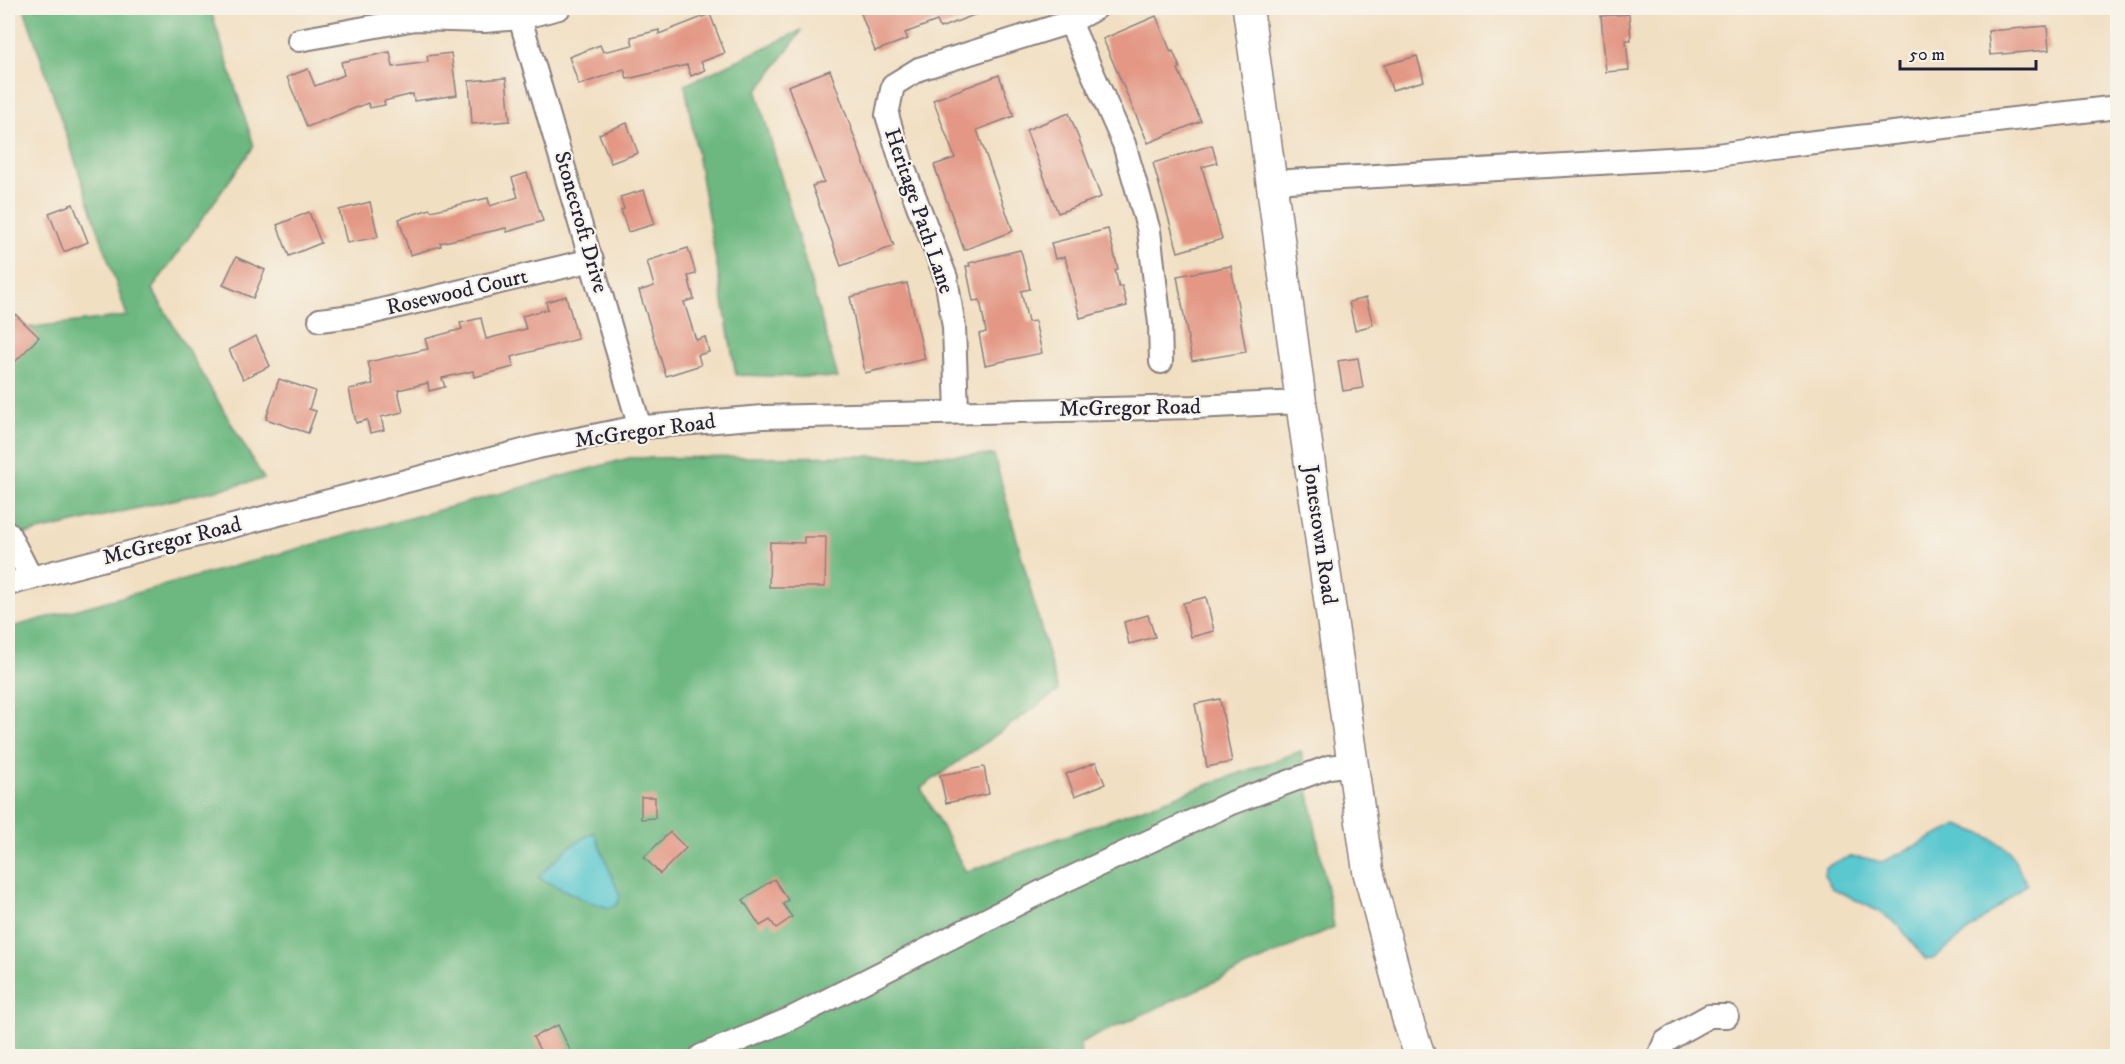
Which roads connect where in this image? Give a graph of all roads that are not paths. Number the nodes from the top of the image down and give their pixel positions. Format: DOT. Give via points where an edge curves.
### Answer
graph roads {
  1 [pos="559,8"];
  2 [pos="1096,8"];
  3 [pos="1248,8"];
  4 [pos="520,18"];
  5 [pos="1070,22"];
  6 [pos="299,40"];
  7 [pos="2118,107"];
  8 [pos="1272,182"];
  9 [pos="592,260"];
  10 [pos="320,320"];
  11 [pos="1161,362"];
  12 [pos="1300,402"];
  13 [pos="957,412"];
  14 [pos="640,428"];
  15 [pos="8,533"];
  16 [pos="31,578"];
  17 [pos="8,585"];
  18 [pos="1353,764"];
  19 [pos="1727,1016"];
  20 [pos="701,1056"];
  21 [pos="1420,1056"];
  22 [pos="1659,1056"];
  1 -- 4 [label="street"];
  2 -- 5 [label="street, Heritage Path Lane"];
  3 -- 8 [label="main road, Jonestown Road"];
  4 -- 6 [label="street" via="415,19"];
  4 -- 9 [label="street, Stonecroft Drive"];
  5 -- 11 [label="street" via="1124,144 1149,231"];
  5 -- 13 [label="street, Heritage Path Lane" via="919,69 893,85 887,115 946,278 954,327"];
  7 -- 8 [label="street" via="1704,157"];
  8 -- 12 [label="main road, Jonestown Road"];
  9 -- 10 [label="street, Rosewood Court" via="362,315"];
  9 -- 14 [label="street, Stonecroft Drive"];
  12 -- 13 [label="street, McGregor Road"];
  12 -- 18 [label="main road, Jonestown Road"];
  13 -- 14 [label="street, McGregor Road" via="763,417"];
  14 -- 16 [label="street, McGregor Road" via="538,447"];
  15 -- 16 [label="street"];
  16 -- 17 [label="street, McGregor Road"];
  18 -- 20 [label="street" via="1329,767 1229,804 1045,890 790,1019"];
  18 -- 21 [label="main road, Jonestown Road" via="1368,871 1407,1021"];
  19 -- 22 [label="street" via="1709,1016 1682,1031 1665,1042"];
}
